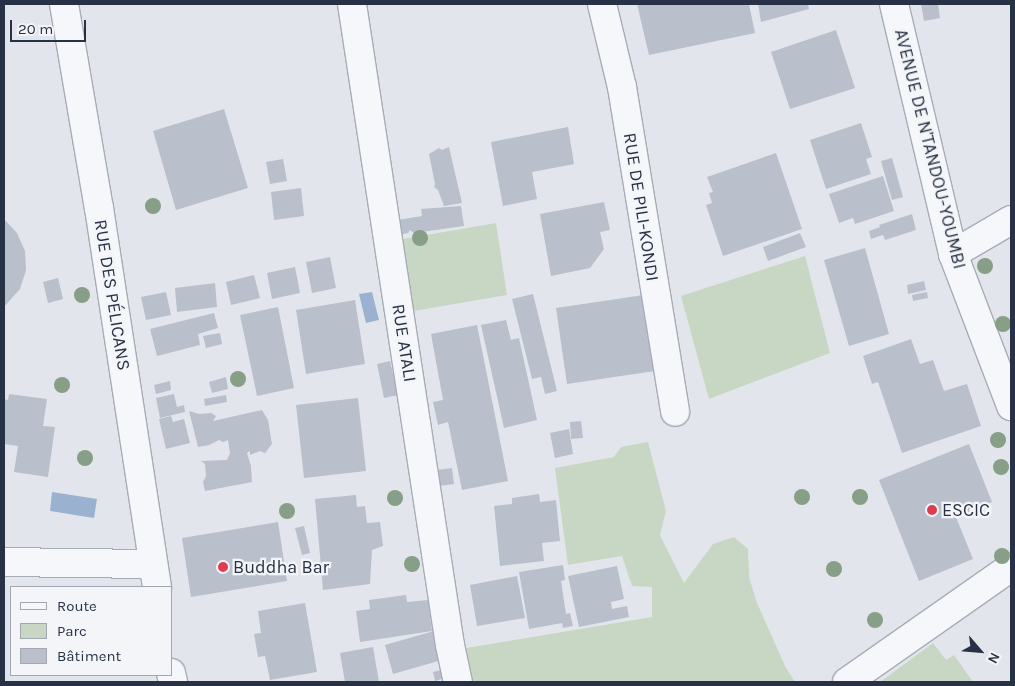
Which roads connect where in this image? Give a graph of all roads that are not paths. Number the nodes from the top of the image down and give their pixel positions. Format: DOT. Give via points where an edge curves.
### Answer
graph roads {
  1 [pos="64,4"];
  2 [pos="352,4"];
  3 [pos="602,4"];
  4 [pos="894,4"];
  5 [pos="1011,220"];
  6 [pos="953,254"];
  7 [pos="1011,406"];
  8 [pos="675,412"];
  9 [pos="4,562"];
  10 [pos="1011,567"];
  11 [pos="155,576"];
  12 [pos="458,682"];
  13 [pos="847,682"];
  1 -- 11 [label="street, RUE DES PÉLICANS" via="99,208"];
  2 -- 12 [label="street, RUE ATALI"];
  3 -- 8 [label="street, RUE DE PILI-KONDI" via="622,87"];
  4 -- 6 [label="street, AVENUE DE N'TANDOU-YOUMBI"];
  5 -- 6 [label="street"];
  6 -- 7 [label="street, AVENUE DE N'TANDOU-YOUMBI"];
  9 -- 11 [label="street"];
  10 -- 13 [label="street"];
}
